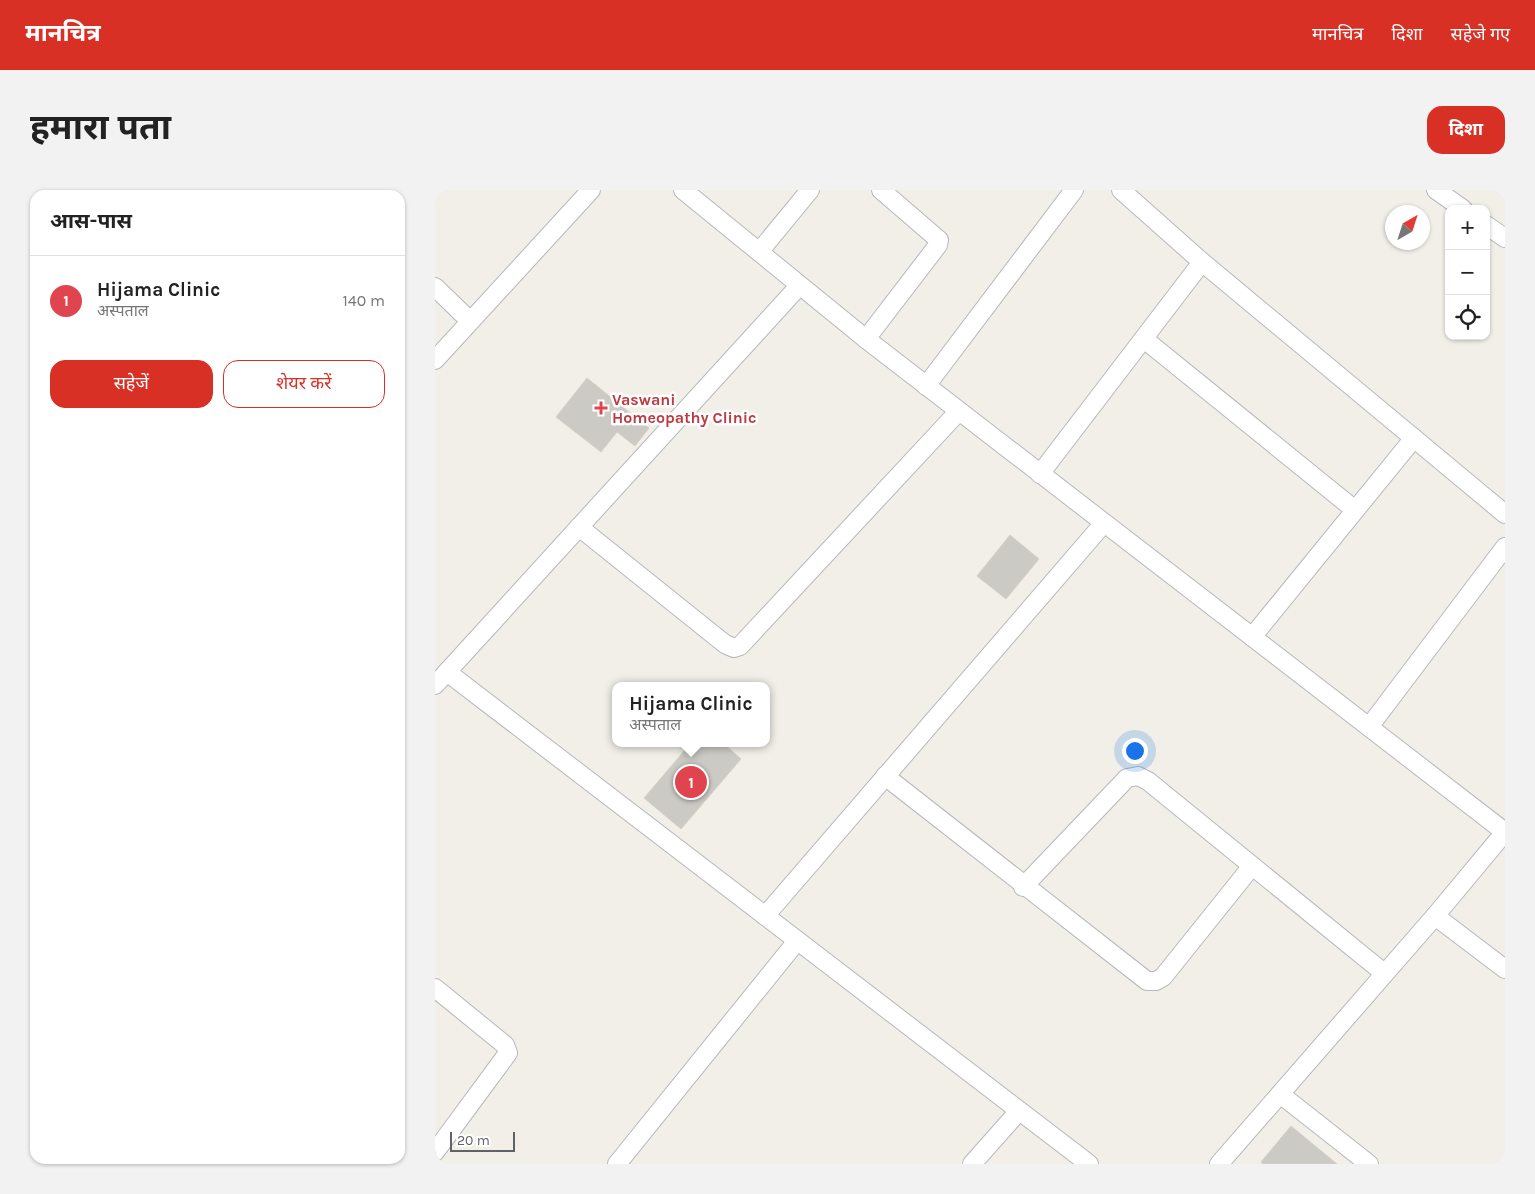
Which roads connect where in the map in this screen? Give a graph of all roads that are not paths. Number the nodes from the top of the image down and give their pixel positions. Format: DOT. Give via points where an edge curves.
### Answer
graph roads {
  1 [pos="591,190"];
  2 [pos="683,190"];
  3 [pos="810,190"];
  4 [pos="881,190"];
  5 [pos="1074,190"];
  6 [pos="1121,190"];
  7 [pos="1436,190"];
  8 [pos="1457,205"];
  9 [pos="1490,228"];
  10 [pos="1505,238"];
  11 [pos="759,252"];
  12 [pos="1203,262"];
  13 [pos="799,286"];
  14 [pos="435,287"];
  15 [pos="470,321"];
  16 [pos="866,339"];
  17 [pos="1144,339"];
  18 [pos="435,360"];
  19 [pos="926,386"];
  20 [pos="959,411"];
  21 [pos="1414,438"];
  22 [pos="1040,474"];
  23 [pos="1355,510"];
  24 [pos="1505,514"];
  25 [pos="1104,523"];
  26 [pos="579,527"];
  27 [pos="1505,547"];
  28 [pos="1252,637"];
  29 [pos="441,679"];
  30 [pos="1369,728"];
  31 [pos="885,776"];
  32 [pos="1505,832"];
  33 [pos="1252,866"];
  34 [pos="1023,886"];
  35 [pos="765,916"];
  36 [pos="1435,916"];
  37 [pos="797,941"];
  38 [pos="1505,969"];
  39 [pos="1384,973"];
  40 [pos="435,988"];
  41 [pos="1280,1094"];
  42 [pos="1019,1111"];
  43 [pos="435,1152"];
  44 [pos="617,1164"];
  45 [pos="972,1164"];
  46 [pos="1089,1164"];
  47 [pos="1219,1164"];
  48 [pos="1369,1164"];
  1 -- 15 [label="street"];
  2 -- 11 [label="street"];
  3 -- 11 [label="street"];
  4 -- 16 [label="street" via="939,240"];
  5 -- 19 [label="street"];
  6 -- 12 [label="street"];
  7 -- 8 [label="street"];
  9 -- 10 [label="street"];
  11 -- 13 [label="street"];
  12 -- 17 [label="street"];
  12 -- 21 [label="street"];
  13 -- 16 [label="street"];
  13 -- 26 [label="street"];
  14 -- 15 [label="street"];
  15 -- 18 [label="street"];
  16 -- 19 [label="street"];
  17 -- 22 [label="street"];
  17 -- 23 [label="street"];
  19 -- 20 [label="street"];
  20 -- 22 [label="street"];
  20 -- 26 [label="street" via="741,646 734,648 725,644"];
  21 -- 23 [label="street"];
  21 -- 24 [label="street"];
  22 -- 25 [label="street"];
  23 -- 28 [label="street"];
  25 -- 28 [label="street"];
  25 -- 31 [label="street"];
  26 -- 29 [label="street"];
  27 -- 30 [label="street"];
  28 -- 30 [label="street"];
  29 -- 35 [label="street"];
  30 -- 32 [label="street"];
  31 -- 34 [label="street"];
  31 -- 35 [label="street"];
  32 -- 36 [label="street"];
  33 -- 34 [label="street" via="1138,776 1127,778"];
  33 -- 34 [label="street" via="1156,982 1147,981"];
  33 -- 39 [label="street"];
  35 -- 37 [label="street"];
  36 -- 38 [label="street"];
  36 -- 39 [label="street"];
  37 -- 42 [label="street"];
  37 -- 44 [label="street"];
  39 -- 41 [label="street"];
  40 -- 43 [label="street" via="505,1045 508,1053"];
  41 -- 47 [label="street"];
  41 -- 48 [label="street"];
  42 -- 45 [label="street"];
  42 -- 46 [label="street"];
}
